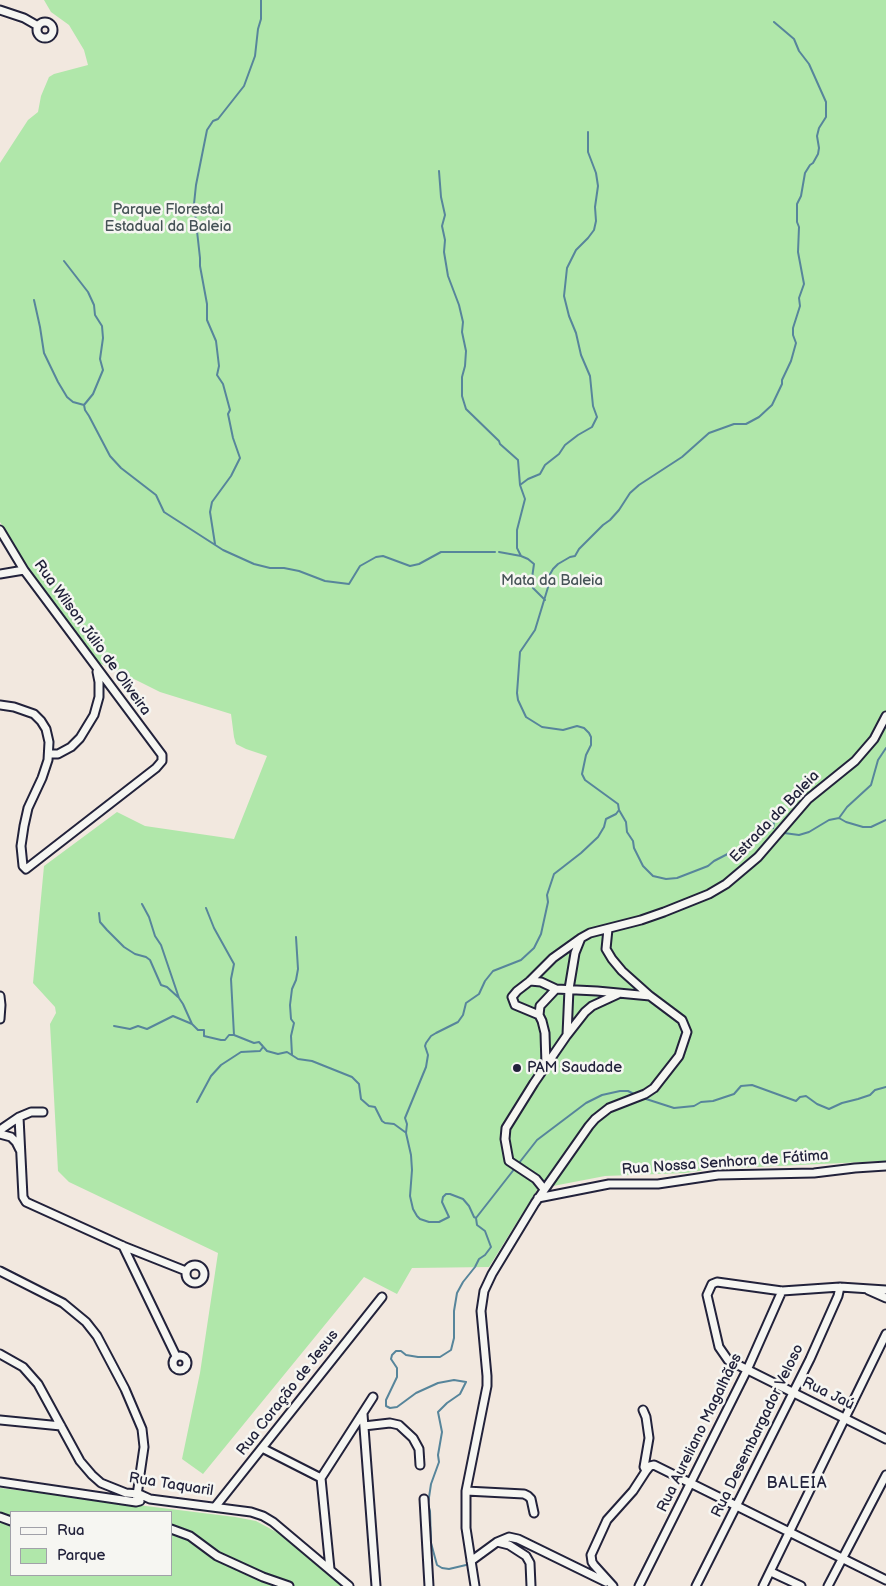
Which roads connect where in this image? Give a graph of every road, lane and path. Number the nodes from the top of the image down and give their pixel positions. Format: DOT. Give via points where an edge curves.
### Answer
graph roads {
  1 [pos="0,10"];
  2 [pos="38,26"];
  3 [pos="0,530"];
  4 [pos="24,570"];
  5 [pos="0,574"];
  6 [pos="96,668"];
  7 [pos="0,705"];
  8 [pos="886,716"];
  9 [pos="49,754"];
  10 [pos="608,929"];
  11 [pos="581,938"];
  12 [pos="530,981"];
  13 [pos="556,989"];
  14 [pos="569,989"];
  15 [pos="619,994"];
  16 [pos="0,996"];
  17 [pos="650,996"];
  18 [pos="539,1015"];
  19 [pos="0,1019"];
  20 [pos="567,1035"];
  21 [pos="546,1065"];
  22 [pos="43,1112"];
  23 [pos="19,1118"];
  24 [pos="0,1130"];
  25 [pos="0,1134"];
  26 [pos="21,1153"];
  27 [pos="886,1166"];
  28 [pos="544,1188"];
  29 [pos="538,1198"];
  30 [pos="123,1246"];
  31 [pos="0,1271"];
  32 [pos="186,1271"];
  33 [pos="840,1287"];
  34 [pos="864,1288"];
  35 [pos="886,1290"];
  36 [pos="782,1291"];
  37 [pos="382,1297"];
  38 [pos="886,1298"];
  39 [pos="886,1334"];
  40 [pos="0,1354"];
  41 [pos="176,1356"];
  42 [pos="747,1370"];
  43 [pos="792,1392"];
  44 [pos="373,1397"];
  45 [pos="643,1410"];
  46 [pos="363,1413"];
  47 [pos="845,1418"];
  48 [pos="0,1420"];
  49 [pos="61,1426"];
  50 [pos="364,1426"];
  51 [pos="886,1439"];
  52 [pos="262,1448"];
  53 [pos="420,1465"];
  54 [pos="646,1471"];
  55 [pos="886,1475"];
  56 [pos="321,1478"];
  57 [pos="0,1482"];
  58 [pos="691,1483"];
  59 [pos="466,1491"];
  60 [pos="138,1498"];
  61 [pos="424,1499"];
  62 [pos="737,1506"];
  63 [pos="215,1507"];
  64 [pos="534,1514"];
  65 [pos="172,1529"];
  66 [pos="790,1532"];
  67 [pos="497,1542"];
  68 [pos="843,1559"];
  69 [pos="471,1561"];
  70 [pos="330,1569"];
  71 [pos="771,1572"];
  72 [pos="886,1580"];
  73 [pos="289,1586"];
  74 [pos="349,1586"];
  75 [pos="376,1586"];
  76 [pos="429,1586"];
  77 [pos="475,1586"];
  78 [pos="531,1586"];
  79 [pos="613,1586"];
  80 [pos="639,1586"];
  81 [pos="696,1586"];
  82 [pos="763,1586"];
  83 [pos="801,1586"];
  84 [pos="828,1586"];
  1 -- 2 [label="street"];
  3 -- 4 [label="street, Rua Wilson Júlio de Oliveira"];
  4 -- 5 [label="street"];
  4 -- 6 [label="street, Rua Wilson Júlio de Oliveira"];
  6 -- 9 [label="street" via="99,697 94,715 71,747 58,754"];
  6 -- 9 [label="street, Rua Wilson Júlio de Oliveira" via="162,755 162,761 26,869 21,846 24,826"];
  7 -- 9 [label="street" via="27,711 41,721 46,729"];
  8 -- 10 [label="street, Estrada da Baleia" via="874,739 855,761 808,799 758,857 726,884 689,903"];
  10 -- 11 [label="street, Estrada da Baleia"];
  10 -- 17 [label="street" via="606,949 612,959"];
  11 -- 12 [label="street, Estrada da Baleia" via="553,958"];
  11 -- 14 [label="street"];
  12 -- 13 [label="street"];
  12 -- 18 [label="street, Estrada da Baleia" via="512,997 513,1002"];
  13 -- 14 [label="street"];
  13 -- 18 [label="street" via="540,1006"];
  14 -- 15 [label="street"];
  14 -- 20 [label="street"];
  15 -- 17 [label="street"];
  15 -- 20 [label="street" via="592,1006"];
  16 -- 19 [label="street"];
  17 -- 28 [label="street" via="682,1020 687,1032 679,1056 654,1088 609,1108 595,1119"];
  18 -- 21 [label="street" via="545,1034"];
  20 -- 21 [label="street"];
  21 -- 28 [label="street" via="506,1128 505,1139 514,1164"];
  22 -- 23 [label="street" via="31,1112"];
  23 -- 24 [label="street"];
  23 -- 26 [label="street"];
  25 -- 26 [label="street" via="11,1137"];
  26 -- 30 [label="street" via="26,1202"];
  27 -- 29 [label="street, Rua Nossa Senhora de Fátima" via="814,1173 718,1175 658,1184 609,1184"];
  28 -- 29 [label="street"];
  29 -- 59 [label="street" via="484,1291 481,1311 487,1386"];
  30 -- 32 [label="street"];
  30 -- 41 [label="street"];
  31 -- 60 [label="street" via="63,1303 97,1336 126,1389 142,1429 144,1447"];
  33 -- 34 [label="street"];
  33 -- 36 [label="street"];
  33 -- 43 [label="street, Rua Desembargador Veloso" via="825,1327"];
  34 -- 35 [label="street"];
  34 -- 38 [label="street"];
  36 -- 42 [label="street, Rua Aureliano Magalhães"];
  36 -- 42 [label="street, Rua Jaú" via="727,1282 717,1282 708,1289 719,1347 728,1360"];
  37 -- 52 [label="street, Rua Coração de Jesus"];
  39 -- 47 [label="street"];
  40 -- 49 [label="street, Rua Taquaril" via="31,1375"];
  42 -- 43 [label="street, Rua Jaú"];
  42 -- 58 [label="street, Rua Aureliano Magalhães"];
  43 -- 47 [label="street, Rua Jaú"];
  43 -- 62 [label="street, Rua Desembargador Veloso"];
  44 -- 46 [label="street"];
  45 -- 54 [label="street" via="649,1438"];
  46 -- 50 [label="street"];
  46 -- 56 [label="street"];
  47 -- 51 [label="street, Rua Jaú"];
  47 -- 66 [label="street"];
  48 -- 49 [label="street"];
  49 -- 60 [label="street, Rua Taquaril" via="80,1461 96,1479"];
  50 -- 53 [label="street" via="399,1425 419,1449"];
  50 -- 75 [label="street"];
  52 -- 56 [label="street"];
  52 -- 63 [label="street, Rua Coração de Jesus"];
  54 -- 58 [label="street" via="650,1466 657,1466"];
  54 -- 79 [label="street" via="607,1520 591,1555 594,1565"];
  55 -- 68 [label="street"];
  56 -- 70 [label="street"];
  57 -- 60 [label="street"];
  58 -- 62 [label="street"];
  58 -- 80 [label="street, Rua Aureliano Magalhães"];
  59 -- 64 [label="street" via="524,1494 531,1499"];
  59 -- 69 [label="street" via="466,1528"];
  60 -- 63 [label="street, Rua Taquaril"];
  61 -- 76 [label="street"];
  62 -- 66 [label="street"];
  62 -- 81 [label="street, Rua Desembargador Veloso"];
  63 -- 70 [label="street, Rua Taquaril" via="263,1516"];
  65 -- 73 [label="street" via="190,1536 217,1556 263,1578"];
  66 -- 68 [label="street"];
  66 -- 71 [label="street"];
  67 -- 69 [label="street"];
  67 -- 78 [label="street" via="509,1545 526,1556 530,1563"];
  67 -- 79 [label="street" via="509,1537 518,1539"];
  68 -- 72 [label="street"];
  68 -- 84 [label="street"];
  69 -- 77 [label="street"];
  70 -- 74 [label="street, Rua Taquaril"];
  71 -- 82 [label="street"];
  71 -- 83 [label="street"];
}
